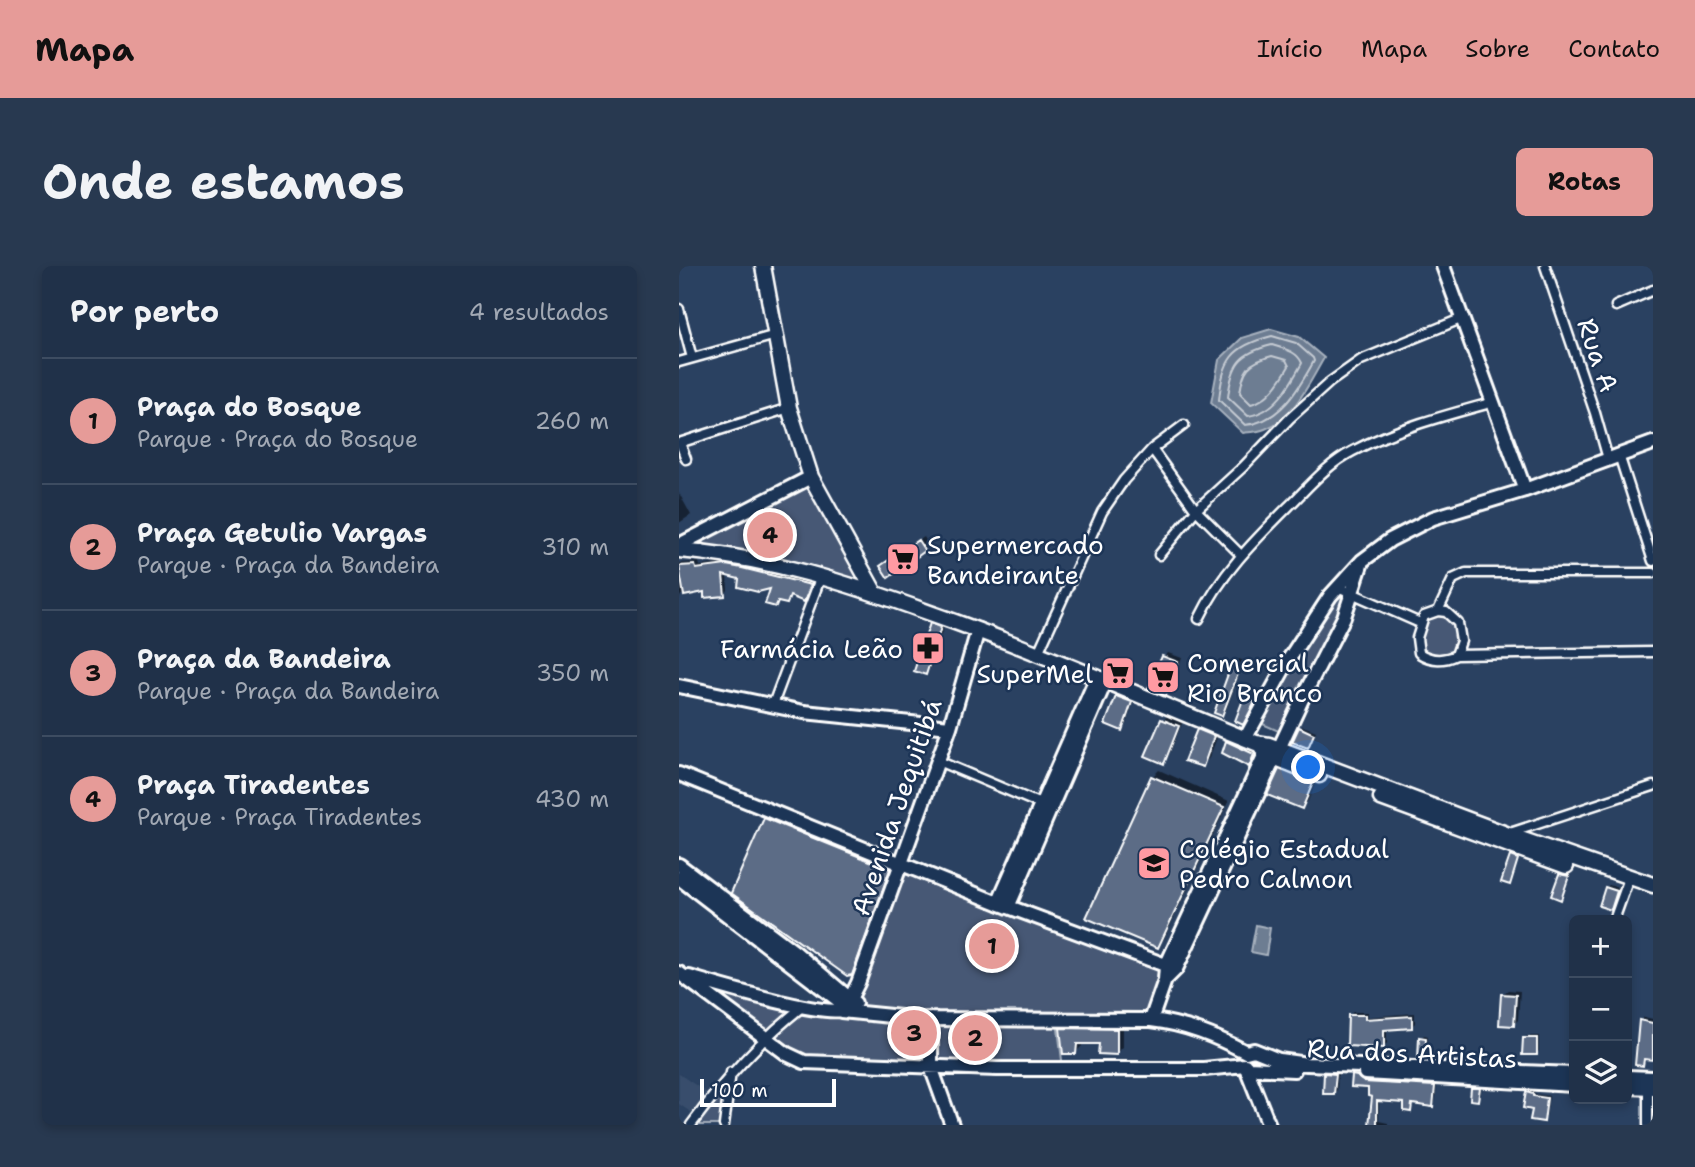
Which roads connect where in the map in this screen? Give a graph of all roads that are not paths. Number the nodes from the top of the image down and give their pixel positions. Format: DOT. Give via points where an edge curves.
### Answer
graph roads {
  1 [pos="763,266"];
  2 [pos="1443,266"];
  3 [pos="1545,266"];
  4 [pos="1653,290"];
  5 [pos="1616,306"];
  6 [pos="679,309"];
  7 [pos="1462,318"];
  8 [pos="776,335"];
  9 [pos="692,358"];
  10 [pos="679,362"];
  11 [pos="1494,402"];
  12 [pos="789,408"];
  13 [pos="1184,425"];
  14 [pos="680,443"];
  15 [pos="1653,443"];
  16 [pos="1152,449"];
  17 [pos="1614,457"];
  18 [pos="686,459"];
  19 [pos="811,477"];
  20 [pos="1525,490"];
  21 [pos="1196,510"];
  22 [pos="679,545"];
  23 [pos="679,550"];
  24 [pos="1159,555"];
  25 [pos="1241,555"];
  26 [pos="1362,561"];
  27 [pos="1653,561"];
  28 [pos="1653,573"];
  29 [pos="821,576"];
  30 [pos="1338,587"];
  31 [pos="875,593"];
  32 [pos="1353,594"];
  33 [pos="1438,611"];
  34 [pos="1199,619"];
  35 [pos="1420,623"];
  36 [pos="978,630"];
  37 [pos="1653,652"];
  38 [pos="1038,653"];
  39 [pos="1456,655"];
  40 [pos="1101,678"];
  41 [pos="679,686"];
  42 [pos="772,707"];
  43 [pos="950,727"];
  44 [pos="1265,748"];
  45 [pos="938,761"];
  46 [pos="679,774"];
  47 [pos="1653,786"];
  48 [pos="1046,806"];
  49 [pos="1533,827"];
  50 [pos="1503,839"];
  51 [pos="1523,846"];
  52 [pos="899,864"];
  53 [pos="679,865"];
  54 [pos="679,878"];
  55 [pos="1627,882"];
  56 [pos="699,885"];
  57 [pos="1653,885"];
  58 [pos="1653,895"];
  59 [pos="1003,905"];
  60 [pos="1616,915"];
  61 [pos="1171,967"];
  62 [pos="680,974"];
  63 [pos="847,1006"];
  64 [pos="802,1007"];
  65 [pos="931,1019"];
  66 [pos="1151,1020"];
  67 [pos="766,1036"];
  68 [pos="1252,1061"];
  69 [pos="931,1067"];
  70 [pos="731,1072"];
  71 [pos="1569,1074"];
  72 [pos="1502,1076"];
  73 [pos="1632,1078"];
  74 [pos="1651,1083"];
  75 [pos="1569,1084"];
  76 [pos="1632,1086"];
  77 [pos="691,1125"];
  78 [pos="724,1125"];
  79 [pos="952,1125"];
  80 [pos="1269,1125"];
  81 [pos="1648,1125"];
  1 -- 8 [label="main road"];
  2 -- 7 [label="street"];
  3 -- 17 [label="street, Rua A"];
  4 -- 5 [label="street"];
  6 -- 9 [label="street"];
  7 -- 11 [label="street"];
  7 -- 21 [label="street" via="1361,360 1340,374"];
  8 -- 9 [label="street"];
  8 -- 12 [label="main road"];
  9 -- 10 [label="street"];
  11 -- 20 [label="street"];
  11 -- 25 [label="street" via="1434,419 1352,452 1328,467"];
  12 -- 14 [label="street"];
  12 -- 19 [label="main road"];
  13 -- 16 [label="street"];
  14 -- 18 [label="street"];
  15 -- 17 [label="street"];
  16 -- 21 [label="street"];
  16 -- 38 [label="street" via="1123,480 1103,512"];
  17 -- 20 [label="street"];
  17 -- 27 [label="street, Rua A"];
  19 -- 22 [label="street"];
  19 -- 31 [label="main road"];
  20 -- 26 [label="street" via="1433,518"];
  21 -- 24 [label="street"];
  21 -- 25 [label="street"];
  23 -- 29 [label="main road" via="749,559"];
  25 -- 34 [label="street"];
  26 -- 30 [label="street"];
  26 -- 32 [label="street"];
  28 -- 33 [label="street" via="1466,573 1453,579"];
  29 -- 31 [label="main road"];
  29 -- 42 [label="street"];
  30 -- 32 [label="street"];
  30 -- 44 [label="street" via="1289,659"];
  31 -- 36 [label="main road"];
  32 -- 35 [label="street"];
  32 -- 44 [label="street" via="1344,617"];
  33 -- 35 [label="street" via="1424,616"];
  33 -- 39 [label="street" via="1458,623 1461,641"];
  35 -- 39 [label="street" via="1419,653 1439,660"];
  36 -- 38 [label="main road"];
  36 -- 43 [label="street, Avenida Jequitibá"];
  37 -- 39 [label="street"];
  38 -- 40 [label="main road"];
  40 -- 44 [label="main road"];
  40 -- 48 [label="street"];
  41 -- 42 [label="street"];
  42 -- 43 [label="street"];
  43 -- 45 [label="street, Avenida Jequitibá"];
  44 -- 50 [label="main road"];
  44 -- 61 [label="street"];
  45 -- 48 [label="street"];
  45 -- 52 [label="street, Avenida Jequitibá"];
  46 -- 52 [label="street"];
  47 -- 49 [label="street"];
  48 -- 59 [label="street"];
  49 -- 50 [label="street"];
  49 -- 51 [label="street"];
  50 -- 51 [label="main road"];
  51 -- 55 [label="main road"];
  52 -- 59 [label="street"];
  52 -- 63 [label="street, Avenida Jequitibá"];
  53 -- 56 [label="street"];
  54 -- 56 [label="street"];
  55 -- 57 [label="main road"];
  55 -- 58 [label="main road"];
  55 -- 60 [label="street"];
  56 -- 63 [label="street" via="796,953"];
  59 -- 61 [label="street"];
  61 -- 66 [label="street"];
  62 -- 64 [label="street"];
  62 -- 67 [label="street"];
  63 -- 64 [label="street"];
  63 -- 65 [label="street" via="862,1013"];
  64 -- 67 [label="street"];
  65 -- 66 [label="street"];
  65 -- 69 [label="street"];
  66 -- 68 [label="street" via="1217,1037"];
  67 -- 69 [label="street, Rua dos Artistas" via="795,1059 810,1063"];
  67 -- 70 [label="street"];
  68 -- 69 [label="street, Rua dos Artistas" via="1204,1069"];
  68 -- 72 [label="street, Rua dos Artistas"];
  68 -- 80 [label="street"];
  69 -- 79 [label="street"];
  70 -- 77 [label="street"];
  70 -- 78 [label="street"];
  71 -- 72 [label="street"];
  72 -- 75 [label="street, Rua dos Artistas"];
  73 -- 74 [label="street"];
  74 -- 76 [label="street"];
  74 -- 81 [label="street"];
}
